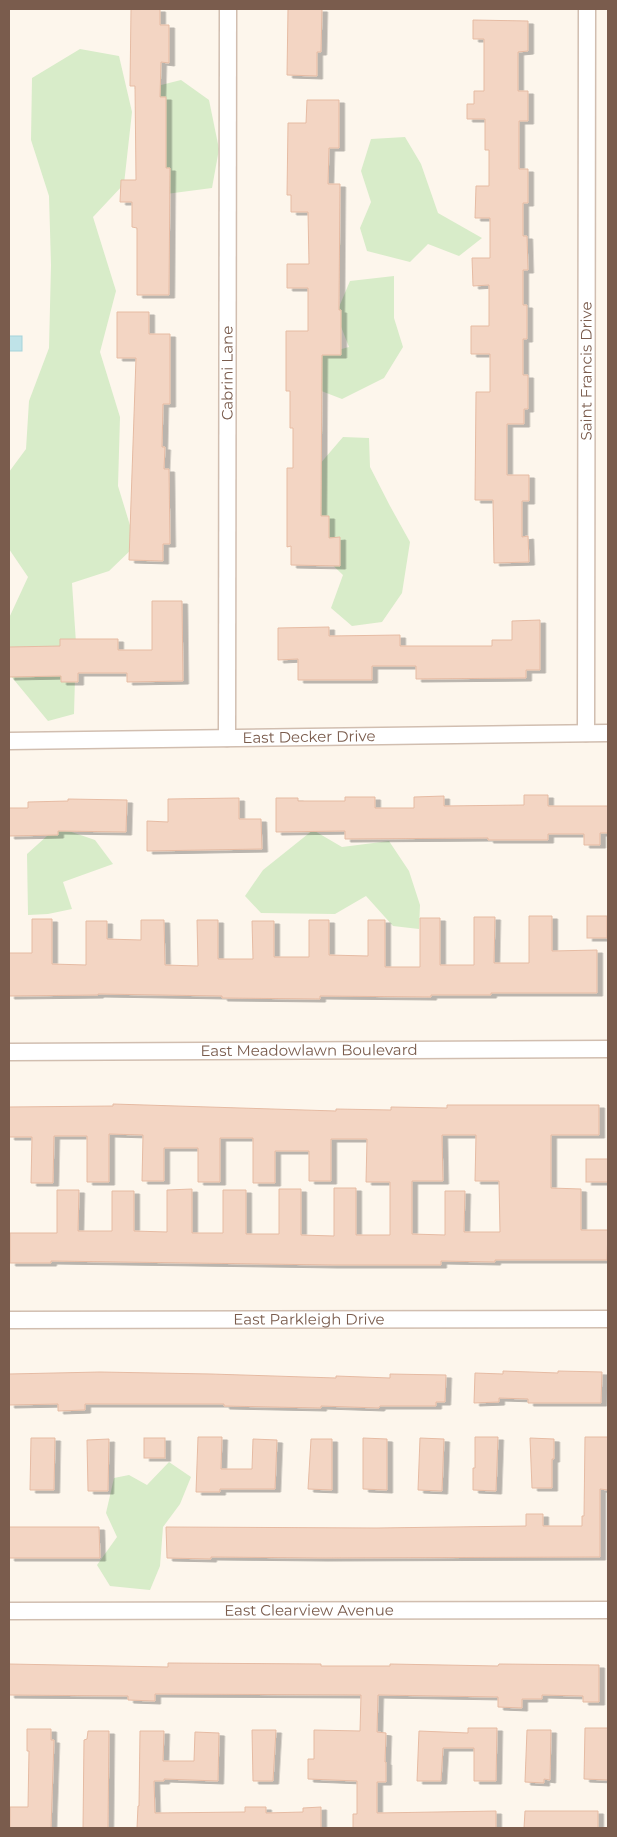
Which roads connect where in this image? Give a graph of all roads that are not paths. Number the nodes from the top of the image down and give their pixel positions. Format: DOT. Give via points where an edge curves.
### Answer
graph roads {
  1 [pos="228,9"];
  2 [pos="587,9"];
  3 [pos="608,733"];
  4 [pos="586,734"];
  5 [pos="228,738"];
  6 [pos="9,741"];
  7 [pos="608,1049"];
  8 [pos="9,1052"];
  9 [pos="608,1319"];
  10 [pos="9,1320"];
  11 [pos="608,1610"];
  12 [pos="9,1611"];
  1 -- 5 [label="street, Cabrini Lane"];
  2 -- 4 [label="street, Saint Francis Drive"];
  3 -- 4 [label="street, East Decker Drive"];
  4 -- 5 [label="street, East Decker Drive"];
  5 -- 6 [label="street, East Decker Drive"];
  7 -- 8 [label="street, East Meadowlawn Boulevard"];
  9 -- 10 [label="street, East Parkleigh Drive"];
  11 -- 12 [label="street, East Clearview Avenue"];
}
